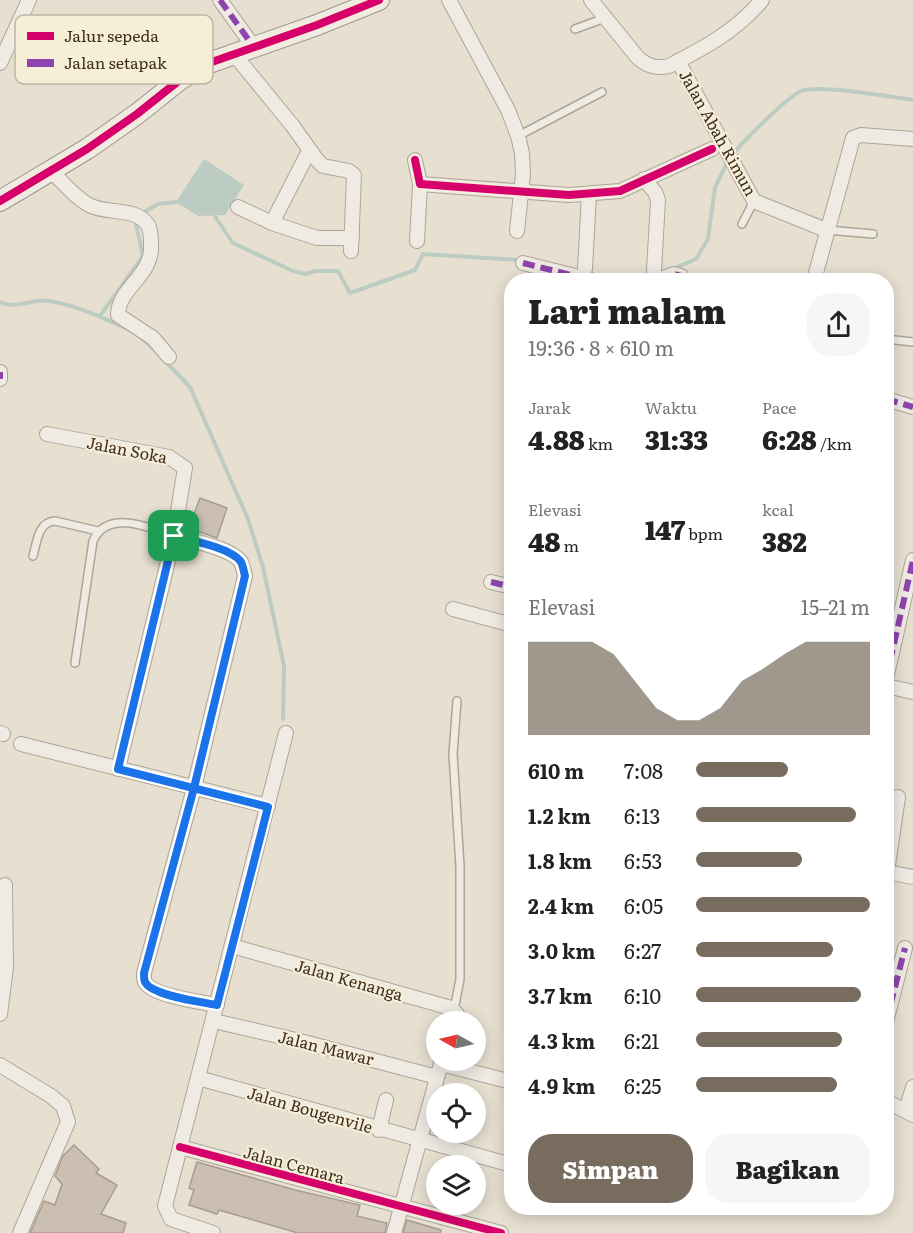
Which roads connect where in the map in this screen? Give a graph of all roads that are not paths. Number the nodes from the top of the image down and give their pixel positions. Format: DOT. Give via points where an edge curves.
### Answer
graph roads {
  1 [pos="220,0"];
  2 [pos="379,0"];
  3 [pos="449,0"];
  4 [pos="591,0"];
  5 [pos="762,0"];
  6 [pos="25,1"];
  7 [pos="19,15"];
  8 [pos="605,18"];
  9 [pos="15,25"];
  10 [pos="575,29"];
  11 [pos="253,46"];
  12 [pos="232,53"];
  13 [pos="1,58"];
  14 [pos="213,61"];
  15 [pos="678,61"];
  16 [pos="175,84"];
  17 [pos="602,92"];
  18 [pos="518,136"];
  19 [pos="913,139"];
  20 [pos="712,149"];
  21 [pos="309,151"];
  22 [pos="415,160"];
  23 [pos="51,171"];
  24 [pos="644,179"];
  25 [pos="420,184"];
  26 [pos="521,191"];
  27 [pos="589,194"];
  28 [pos="0,201"];
  29 [pos="754,201"];
  30 [pos="238,207"];
  31 [pos="272,223"];
  32 [pos="742,224"];
  33 [pos="826,230"];
  34 [pos="517,231"];
  35 [pos="873,234"];
  36 [pos="417,241"];
  37 [pos="523,263"];
  38 [pos="577,273"];
  39 [pos="588,273"];
  40 [pos="656,273"];
  41 [pos="816,273"];
  42 [pos="894,340"];
  43 [pos="913,342"];
  44 [pos="169,357"];
  45 [pos="0,372"];
  46 [pos="0,379"];
  47 [pos="894,401"];
  48 [pos="913,407"];
  49 [pos="46,434"];
  50 [pos="98,531"];
  51 [pos="174,536"];
  52 [pos="33,556"];
  53 [pos="913,560"];
  54 [pos="491,582"];
  55 [pos="504,585"];
  56 [pos="453,609"];
  57 [pos="504,623"];
  58 [pos="894,644"];
  59 [pos="75,663"];
  60 [pos="894,688"];
  61 [pos="913,692"];
  62 [pos="458,702"];
  63 [pos="286,734"];
  64 [pos="21,744"];
  65 [pos="118,769"];
  66 [pos="194,788"];
  67 [pos="898,797"];
  68 [pos="268,807"];
  69 [pos="894,814"];
  70 [pos="894,873"];
  71 [pos="913,877"];
  72 [pos="5,885"];
  73 [pos="232,946"];
  74 [pos="905,948"];
  75 [pos="894,983"];
  76 [pos="217,1005"];
  77 [pos="439,1011"];
  78 [pos="456,1011"];
  79 [pos="0,1014"];
  80 [pos="214,1022"];
  81 [pos="0,1065"];
  82 [pos="439,1071"];
  83 [pos="473,1071"];
  84 [pos="437,1077"];
  85 [pos="198,1078"];
  86 [pos="504,1080"];
  87 [pos="913,1087"];
  88 [pos="386,1100"];
  89 [pos="894,1105"];
  90 [pos="910,1113"];
  91 [pos="379,1130"];
  92 [pos="421,1142"];
  93 [pos="180,1147"];
  94 [pos="504,1163"];
  95 [pos="401,1208"];
  96 [pos="20,1233"];
  97 [pos="213,1233"];
  98 [pos="394,1233"];
  99 [pos="501,1233"];
  1 -- 11 [label="street"];
  2 -- 11 [label="street"];
  3 -- 18 [label="street"];
  4 -- 8 [label="street"];
  5 -- 15 [label="street" via="719,40"];
  6 -- 7 [label="street"];
  8 -- 10 [label="lane"];
  8 -- 15 [label="street" via="645,64 661,68"];
  9 -- 13 [label="street"];
  11 -- 12 [label="street"];
  12 -- 14 [label="street"];
  12 -- 21 [label="street"];
  15 -- 29 [label="street, Jalan Abah Rimun"];
  16 -- 23 [label="street" via="129,120"];
  17 -- 18 [label="lane"];
  18 -- 26 [label="street" via="522,153"];
  19 -- 33 [label="street" via="861,135 853,138"];
  20 -- 24 [label="street"];
  21 -- 31 [label="street"];
  21 -- 31 [label="street" via="323,166 354,175 352,245"];
  22 -- 25 [label="street"];
  23 -- 28 [label="street"];
  23 -- 44 [label="street" via="87,204 140,218 150,229 152,253 148,266 118,306 118,315 153,338"];
  24 -- 27 [label="street" via="620,191"];
  24 -- 40 [label="street" via="658,200"];
  25 -- 26 [label="street"];
  25 -- 36 [label="street"];
  26 -- 27 [label="street"];
  26 -- 34 [label="street"];
  27 -- 39 [label="street"];
  29 -- 32 [label="lane"];
  29 -- 33 [label="street, Jalan Abah Rimun"];
  30 -- 31 [label="street"];
  33 -- 35 [label="lane"];
  33 -- 41 [label="street"];
  37 -- 38 [label="street"];
  42 -- 43 [label="lane"];
  45 -- 46 [label="street"];
  47 -- 48 [label="street"];
  49 -- 51 [label="street, Jalan Soka" via="169,457 181,464 185,468"];
  50 -- 51 [label="lane" via="103,526 124,523 146,525"];
  50 -- 52 [label="lane" via="47,522 42,525"];
  50 -- 59 [label="lane" via="93,541"];
  51 -- 65 [label="street, Jalan Soka"];
  51 -- 66 [label="street" via="236,558 245,576"];
  53 -- 58 [label="street"];
  54 -- 55 [label="street"];
  56 -- 57 [label="street"];
  60 -- 61 [label="street"];
  62 -- 78 [label="lane" via="453,754 460,866 460,979"];
  63 -- 68 [label="street"];
  64 -- 65 [label="street"];
  65 -- 66 [label="street"];
  66 -- 68 [label="street"];
  66 -- 76 [label="street" via="144,982 166,994"];
  67 -- 69 [label="street"];
  68 -- 73 [label="street"];
  70 -- 71 [label="street"];
  72 -- 79 [label="street" via="6,967"];
  73 -- 76 [label="street"];
  73 -- 77 [label="street, Jalan Kenanga"];
  74 -- 75 [label="street"];
  76 -- 80 [label="street"];
  80 -- 84 [label="street, Jalan Mawar"];
  80 -- 85 [label="street"];
  81 -- 96 [label="street" via="51,1095 63,1106 68,1122"];
  82 -- 84 [label="street"];
  83 -- 86 [label="street"];
  84 -- 92 [label="street"];
  85 -- 91 [label="street, Jalan Bougenvile"];
  85 -- 93 [label="street"];
  87 -- 90 [label="street"];
  88 -- 91 [label="street"];
  89 -- 90 [label="street"];
  91 -- 92 [label="street, Jalan Bougenvile"];
  92 -- 94 [label="street, Jalan Bougenvile"];
  92 -- 95 [label="street"];
  93 -- 95 [label="street, Jalan Cemara"];
  93 -- 97 [label="street" via="165,1206 171,1219"];
  95 -- 98 [label="street"];
  95 -- 99 [label="street, Jalan Cemara"];
}
